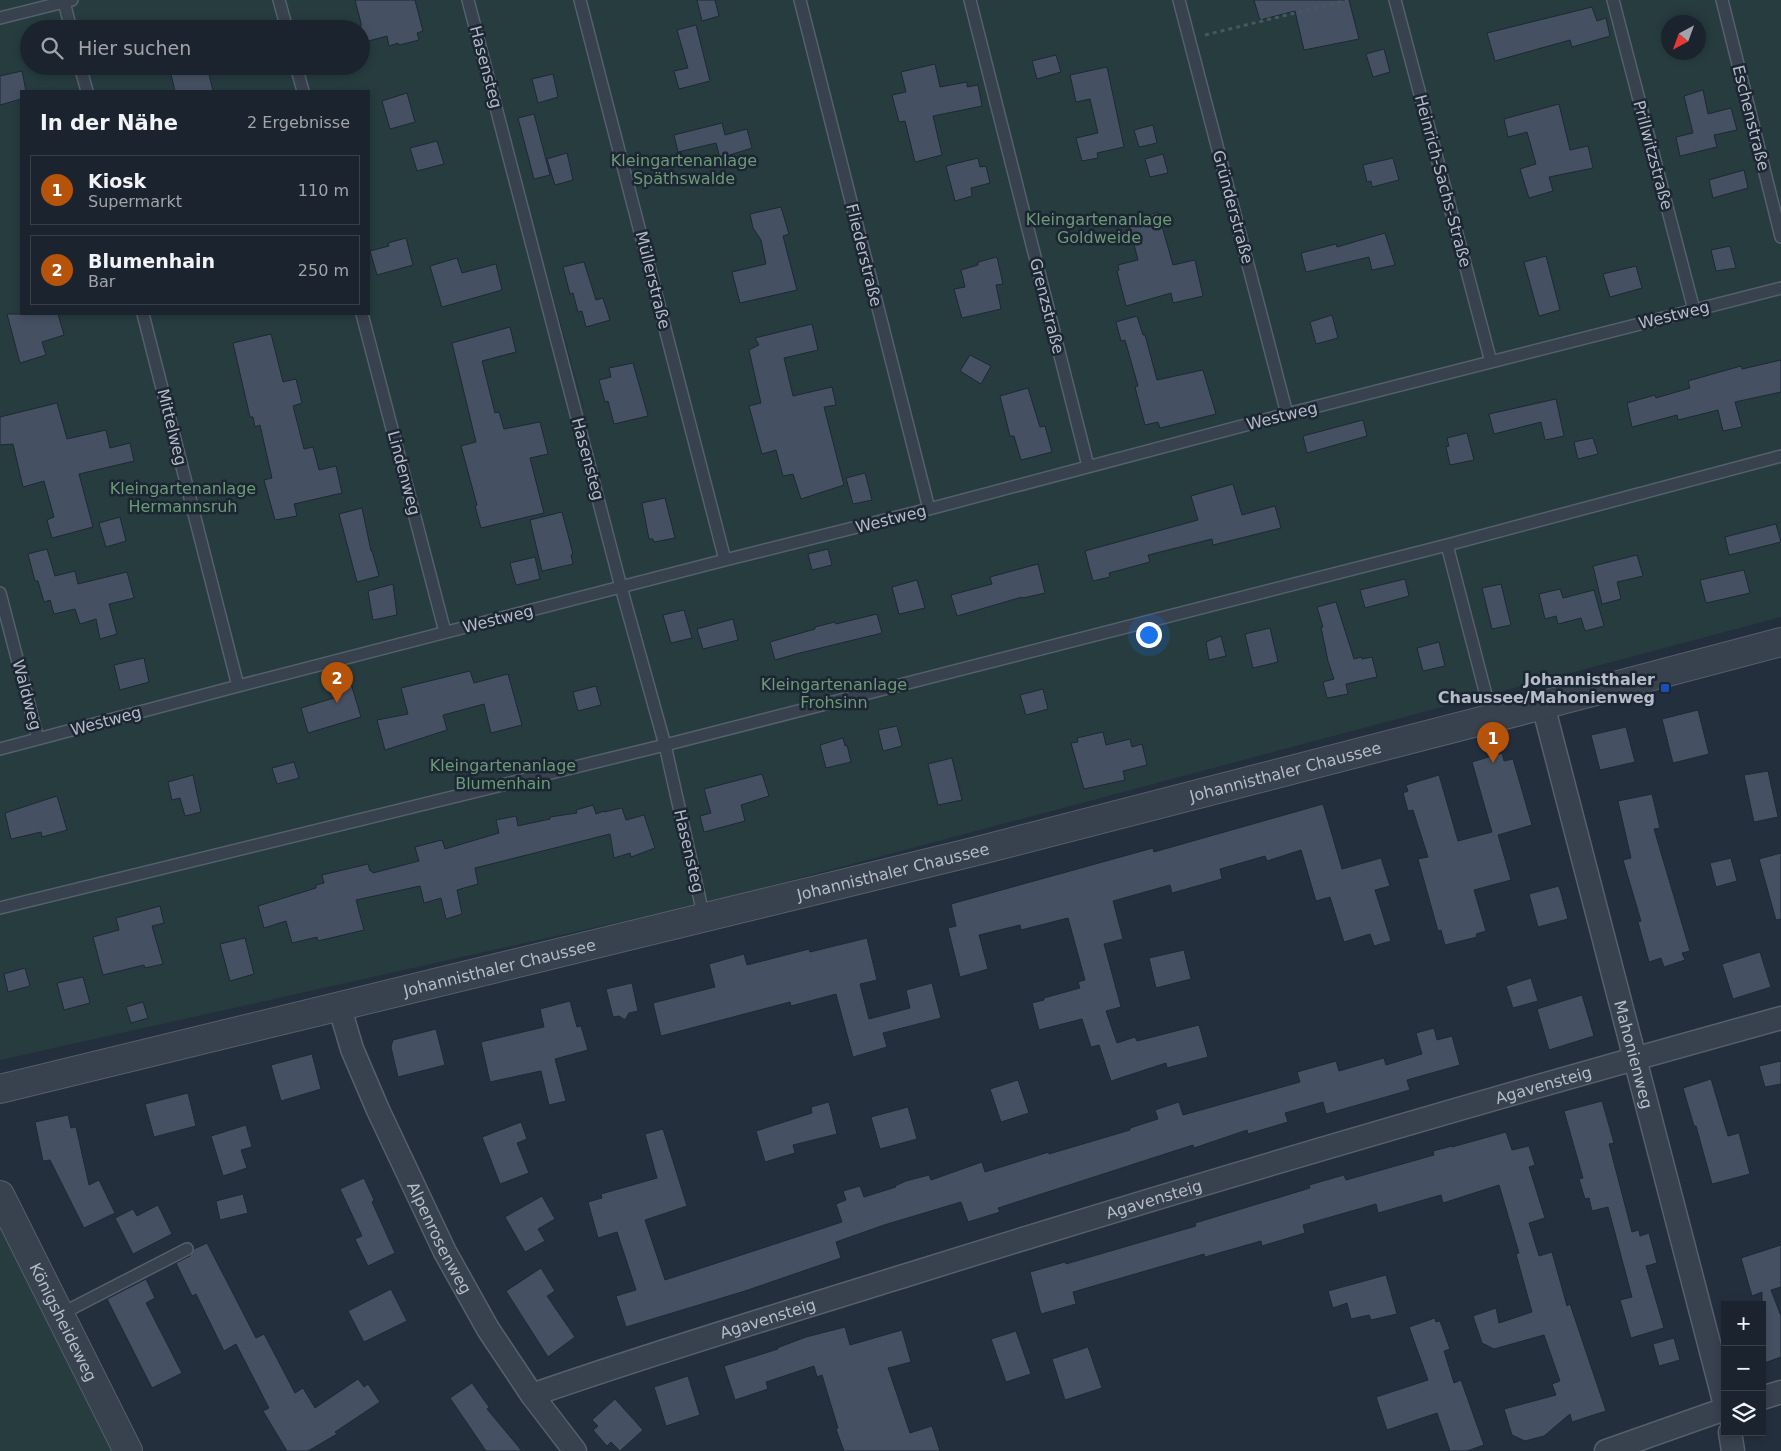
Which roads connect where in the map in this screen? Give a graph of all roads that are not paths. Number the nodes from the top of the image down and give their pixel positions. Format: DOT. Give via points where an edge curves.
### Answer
graph roads {
  1 [pos="279,0"];
  2 [pos="468,0"];
  3 [pos="580,0"];
  4 [pos="800,0"];
  5 [pos="970,0"];
  6 [pos="1179,0"];
  7 [pos="1395,0"];
  8 [pos="1613,0"];
  9 [pos="1722,0"];
  10 [pos="68,1"];
  11 [pos="0,18"];
  12 [pos="70,20"];
  13 [pos="284,20"];
  14 [pos="83,75"];
  15 [pos="299,75"];
  16 [pos="87,90"];
  17 [pos="303,90"];
  18 [pos="1781,237"];
  19 [pos="1781,288"];
  20 [pos="1694,310"];
  21 [pos="143,315"];
  22 [pos="362,315"];
  23 [pos="1491,362"];
  24 [pos="1287,414"];
  25 [pos="1781,456"];
  26 [pos="1088,466"];
  27 [pos="929,510"];
  28 [pos="1447,545"];
  29 [pos="725,560"];
  30 [pos="621,587"];
  31 [pos="0,593"];
  32 [pos="446,632"];
  33 [pos="1781,642"];
  34 [pos="238,686"];
  35 [pos="1543,706"];
  36 [pos="1492,718"];
  37 [pos="38,739"];
  38 [pos="665,744"];
  39 [pos="0,749"];
  40 [pos="0,908"];
  41 [pos="704,918"];
  42 [pos="340,1005"];
  43 [pos="1781,1018"];
  44 [pos="1634,1059"];
  45 [pos="0,1089"];
  46 [pos="0,1195"];
  47 [pos="186,1249"];
  48 [pos="60,1315"];
  49 [pos="1721,1391"];
  50 [pos="1781,1392"];
  51 [pos="532,1395"];
  52 [pos="1766,1397"];
  53 [pos="1721,1411"];
  54 [pos="1731,1436"];
  55 [pos="128,1451"];
  56 [pos="575,1451"];
  57 [pos="1606,1451"];
  58 [pos="1733,1451"];
  1 -- 13 [label="lane"];
  2 -- 30 [label="lane, Hasensteg"];
  3 -- 29 [label="lane, Müllerstraße"];
  4 -- 27 [label="lane, Fliederstraße"];
  5 -- 26 [label="lane, Grenzstraße"];
  6 -- 24 [label="lane, Gründerstraße"];
  7 -- 23 [label="lane, Heinrich-Sachs-Straße"];
  8 -- 20 [label="lane, Prillwitzstraße"];
  9 -- 18 [label="lane, Eschenstraße"];
  10 -- 11 [label="lane"];
  10 -- 12 [label="lane"];
  14 -- 16 [label="lane"];
  15 -- 17 [label="lane"];
  19 -- 20 [label="lane, Westweg"];
  20 -- 23 [label="lane, Westweg"];
  21 -- 34 [label="lane, Mittelweg"];
  22 -- 32 [label="lane, Lindenweg"];
  23 -- 24 [label="lane, Westweg"];
  24 -- 26 [label="lane, Westweg"];
  25 -- 28 [label="lane"];
  26 -- 27 [label="lane, Westweg"];
  27 -- 29 [label="lane, Westweg"];
  28 -- 36 [label="lane"];
  28 -- 38 [label="lane"];
  29 -- 30 [label="lane, Westweg"];
  30 -- 32 [label="lane, Westweg"];
  30 -- 38 [label="lane, Hasensteg"];
  31 -- 37 [label="lane, Waldweg"];
  32 -- 34 [label="lane, Westweg"];
  33 -- 35 [label="street, Johannisthaler Chaussee"];
  34 -- 37 [label="lane, Westweg"];
  35 -- 36 [label="street, Johannisthaler Chaussee"];
  35 -- 44 [label="street, Mahonienweg"];
  36 -- 41 [label="street, Johannisthaler Chaussee"];
  37 -- 39 [label="lane, Westweg"];
  38 -- 40 [label="lane"];
  38 -- 41 [label="lane, Hasensteg"];
  41 -- 42 [label="street, Johannisthaler Chaussee"];
  42 -- 45 [label="street, Johannisthaler Chaussee"];
  42 -- 51 [label="street, Alpenrosenweg" via="352,1049 444,1252"];
  43 -- 44 [label="street, Agavensteig"];
  44 -- 49 [label="street, Mahonienweg"];
  44 -- 51 [label="street, Agavensteig" via="1087,1218"];
  46 -- 48 [label="street, Königsheideweg"];
  47 -- 48 [label="lane"];
  48 -- 55 [label="street, Königsheideweg"];
  50 -- 52 [label="street"];
  51 -- 56 [label="street, Alpenrosenweg"];
  53 -- 57 [label="street"];
  54 -- 58 [label="street"];
}
